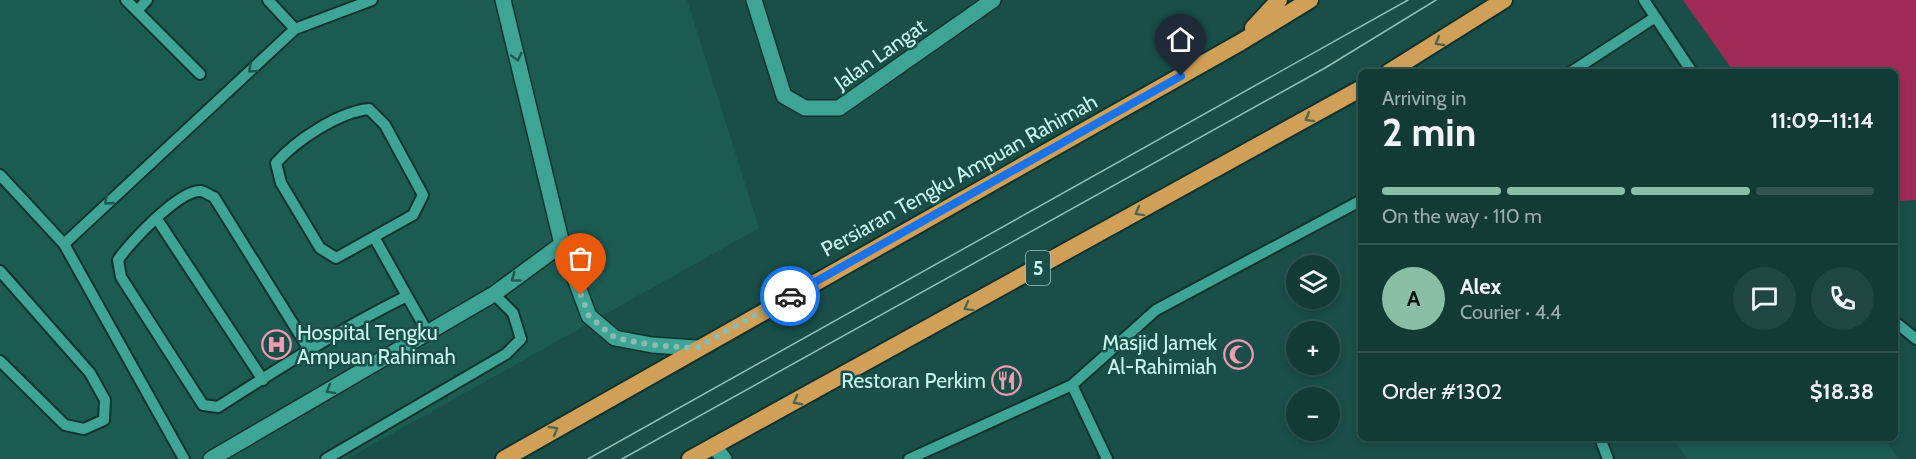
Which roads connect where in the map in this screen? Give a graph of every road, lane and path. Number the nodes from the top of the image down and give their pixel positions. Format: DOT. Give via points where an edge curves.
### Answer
graph roads {
  1 [pos="126,0"];
  2 [pos="147,0"];
  3 [pos="268,0"];
  4 [pos="372,0"];
  5 [pos="502,0"];
  6 [pos="754,0"];
  7 [pos="993,0"];
  8 [pos="1279,0"];
  9 [pos="1310,0"];
  10 [pos="1504,0"];
  11 [pos="1644,0"];
  12 [pos="138,10"];
  13 [pos="1654,18"];
  14 [pos="295,29"];
  15 [pos="1241,42"];
  16 [pos="1394,69"];
  17 [pos="1576,69"];
  18 [pos="1690,69"];
  19 [pos="200,74"];
  20 [pos="1358,90"];
  21 [pos="0,175"];
  22 [pos="1358,202"];
  23 [pos="157,219"];
  24 [pos="374,237"];
  25 [pos="64,244"];
  26 [pos="562,244"];
  27 [pos="0,271"];
  28 [pos="495,294"];
  29 [pos="407,296"];
  30 [pos="1898,324"];
  31 [pos="428,333"];
  32 [pos="1916,339"];
  33 [pos="696,348"];
  34 [pos="310,351"];
  35 [pos="0,361"];
  36 [pos="263,380"];
  37 [pos="1072,385"];
  38 [pos="1601,441"];
  39 [pos="719,452"];
  40 [pos="1105,458"];
  41 [pos="184,459"];
  42 [pos="211,459"];
  43 [pos="326,459"];
  44 [pos="504,459"];
  45 [pos="690,459"];
  46 [pos="909,459"];
  47 [pos="1608,459"];
  1 -- 12 [label="lane"];
  2 -- 12 [label="lane"];
  3 -- 14 [label="lane"];
  4 -- 14 [label="lane"];
  5 -- 26 [label="street, one-way"];
  6 -- 7 [label="street, Jalan Langat" via="784,96 805,108 839,108"];
  8 -- 15 [label="highway"];
  9 -- 15 [label="highway, Persiaran Tengku Ampuan Rahimah"];
  10 -- 16 [label="highway, one-way"];
  11 -- 13 [label="lane"];
  12 -- 19 [label="lane"];
  13 -- 17 [label="lane"];
  13 -- 18 [label="lane"];
  14 -- 25 [label="lane, one-way"];
  15 -- 33 [label="highway, Persiaran Tengku Ampuan Rahimah"];
  20 -- 39 [label="highway, 5, one-way"];
  21 -- 25 [label="lane"];
  22 -- 37 [label="lane" via="1156,310"];
  23 -- 34 [label="lane" via="183,196 201,191 214,197"];
  23 -- 36 [label="lane"];
  23 -- 36 [label="lane" via="117,260 121,277 203,405 218,407"];
  24 -- 24 [label="lane" via="413,215 423,195 385,125 369,109 353,111 290,147 276,163 281,183 320,248 336,258"];
  24 -- 29 [label="lane"];
  25 -- 41 [label="lane"];
  26 -- 28 [label="street, one-way"];
  26 -- 33 [label="street" via="589,316 615,338"];
  27 -- 35 [label="lane" via="90,373 105,400 104,420 84,429 65,425"];
  28 -- 31 [label="street"];
  28 -- 43 [label="lane" via="513,313 521,339 506,354"];
  29 -- 31 [label="lane"];
  29 -- 34 [label="lane"];
  30 -- 32 [label="lane"];
  31 -- 42 [label="street, one-way"];
  44 -- 33 [label="highway, Persiaran Tengku Ampuan Rahimah, one-way"];
  34 -- 36 [label="lane"];
  37 -- 40 [label="lane"];
  37 -- 46 [label="lane"];
  38 -- 47 [label="lane"];
  39 -- 45 [label="highway, 5"];
}
